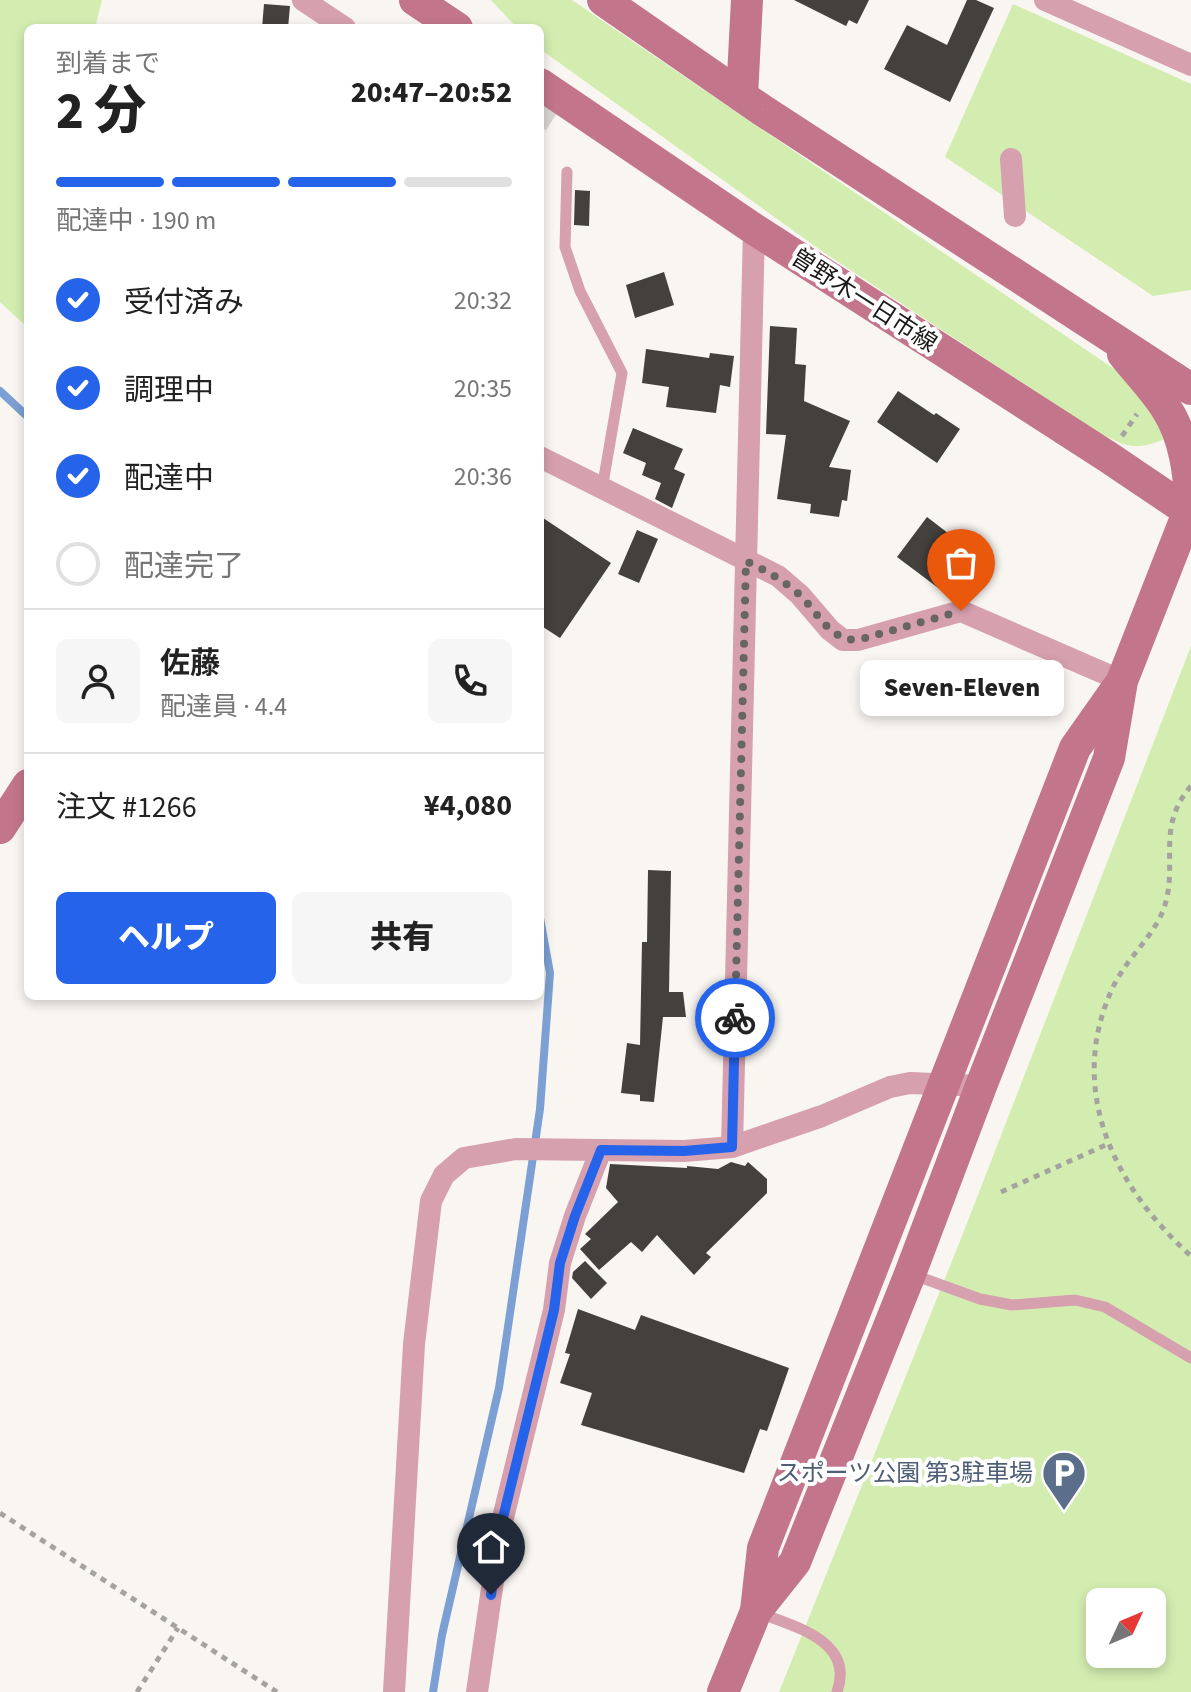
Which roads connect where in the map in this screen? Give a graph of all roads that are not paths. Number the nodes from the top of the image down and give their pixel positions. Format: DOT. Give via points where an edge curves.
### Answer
graph roads {
  1 [pos="303,0"];
  2 [pos="603,0"];
  3 [pos="747,0"];
  4 [pos="1045,0"];
  5 [pos="425,9"];
  6 [pos="339,24"];
  7 [pos="450,24"];
  8 [pos="1191,65"];
  9 [pos="544,87"];
  10 [pos="742,96"];
  11 [pos="1011,159"];
  12 [pos="567,172"];
  13 [pos="1015,216"];
  14 [pos="754,229"];
  15 [pos="1111,337"];
  16 [pos="1191,389"];
  17 [pos="544,459"];
  18 [pos="602,489"];
  19 [pos="1190,510"];
  20 [pos="746,561"];
  21 [pos="1122,681"];
  22 [pos="24,791"];
  23 [pos="0,828"];
  24 [pos="945,1085"];
  25 [pos="981,1086"];
  26 [pos="732,1147"];
  27 [pos="595,1150"];
  28 [pos="910,1274"];
  29 [pos="1191,1358"];
  30 [pos="756,1611"];
  31 [pos="394,1692"];
  32 [pos="477,1692"];
  33 [pos="723,1692"];
  34 [pos="837,1692"];
  1 -- 6 [label="street"];
  2 -- 10 [label="street"];
  3 -- 10 [label="street"];
  4 -- 8 [label="street"];
  5 -- 7 [label="street"];
  9 -- 14 [label="street, 曽野木一日市線"];
  10 -- 15 [label="street"];
  11 -- 13 [label="street"];
  12 -- 18 [label="lane" via="565,247 580,291 622,373"];
  14 -- 19 [label="street, 曽野木一日市線"];
  14 -- 20 [label="street"];
  15 -- 16 [label="street"];
  15 -- 19 [label="street" via="1174,424 1191,481"];
  17 -- 18 [label="street"];
  18 -- 20 [label="street"];
  19 -- 21 [label="street"];
  20 -- 21 [label="street" via="778,576 843,640 961,611"];
  20 -- 26 [label="street"];
  21 -- 24 [label="street" via="1075,748"];
  21 -- 25 [label="street" via="1109,758"];
  22 -- 23 [label="street"];
  24 -- 25 [label="street"];
  24 -- 26 [label="street" via="890,1087"];
  24 -- 30 [label="street" via="763,1548"];
  25 -- 28 [label="street"];
  26 -- 27 [label="street"];
  27 -- 31 [label="street" via="516,1149 464,1158 444,1175 431,1201 414,1344"];
  27 -- 32 [label="street" via="560,1263 554,1310 501,1526"];
  28 -- 29 [label="lane" via="1012,1305 1075,1300 1105,1307"];
  28 -- 30 [label="street" via="795,1562"];
  30 -- 33 [label="street"];
  30 -- 34 [label="lane" via="827,1644 841,1667"];
}
